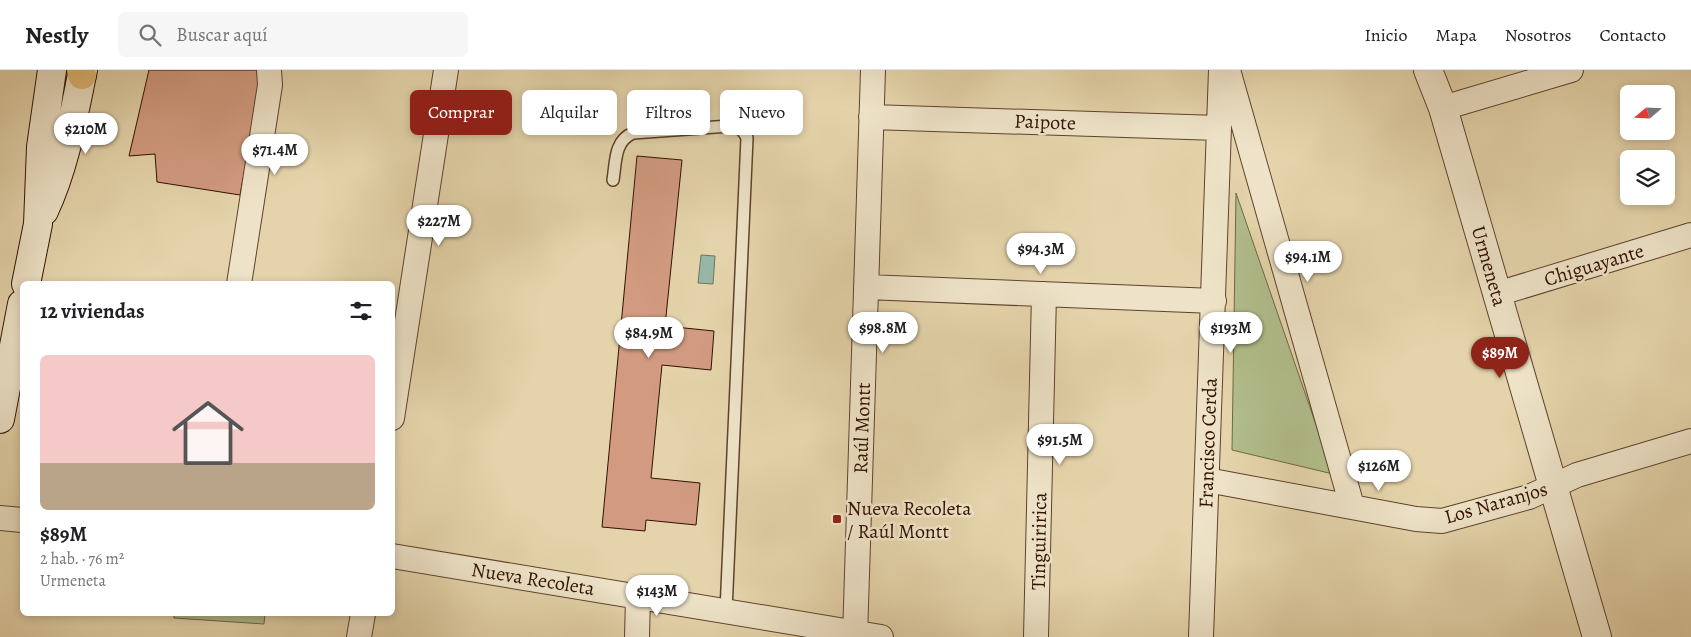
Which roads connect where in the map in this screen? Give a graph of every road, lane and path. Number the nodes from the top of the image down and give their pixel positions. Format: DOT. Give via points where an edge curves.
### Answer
graph roads {
  1 [pos="52,70"];
  2 [pos="268,70"];
  3 [pos="446,70"];
  4 [pos="873,70"];
  5 [pos="1221,70"];
  6 [pos="1228,70"];
  7 [pos="1428,70"];
  8 [pos="1571,70"];
  9 [pos="82,72"];
  10 [pos="1443,108"];
  11 [pos="872,117"];
  12 [pos="1220,128"];
  13 [pos="614,180"];
  14 [pos="38,224"];
  15 [pos="1691,235"];
  16 [pos="27,281"];
  17 [pos="239,281"];
  18 [pos="866,287"];
  19 [pos="1044,294"];
  20 [pos="1498,294"];
  21 [pos="1214,301"];
  22 [pos="20,314"];
  23 [pos="395,399"];
  24 [pos="0,419"];
  25 [pos="1691,441"];
  26 [pos="1207,480"];
  27 [pos="1554,487"];
  28 [pos="1352,506"];
  29 [pos="0,518"];
  30 [pos="20,520"];
  31 [pos="395,556"];
  32 [pos="638,597"];
  33 [pos="726,611"];
  34 [pos="363,616"];
  35 [pos="855,635"];
  36 [pos="360,637"];
  37 [pos="637,637"];
  38 [pos="881,637"];
  39 [pos="1036,637"];
  40 [pos="1201,637"];
  41 [pos="1597,637"];
  1 -- 14 [label="street" via="41,147"];
  2 -- 17 [label="street" via="270,85"];
  3 -- 23 [label="street"];
  4 -- 11 [label="street, Raúl Montt"];
  5 -- 12 [label="street, Francisco Cerda"];
  6 -- 28 [label="street"];
  7 -- 10 [label="street, Urmeneta"];
  8 -- 10 [label="street"];
  9 -- 14 [label="street" via="57,181"];
  10 -- 20 [label="street, Urmeneta"];
  11 -- 12 [label="street, Paipote"];
  11 -- 18 [label="street, Raúl Montt"];
  12 -- 21 [label="street, Francisco Cerda"];
  13 -- 33 [label="lane" via="619,144 633,133 729,126 741,129 748,138"];
  14 -- 16 [label="street"];
  15 -- 20 [label="street, Chiguayante"];
  18 -- 19 [label="street"];
  18 -- 35 [label="street, Raúl Montt"];
  19 -- 21 [label="street"];
  19 -- 39 [label="street, Tinguiririca"];
  20 -- 27 [label="street, Urmeneta"];
  21 -- 26 [label="street, Francisco Cerda"];
  22 -- 24 [label="street"];
  25 -- 27 [label="street, Los Naranjos" via="1577,475"];
  26 -- 28 [label="street, Los Naranjos"];
  26 -- 40 [label="street, Francisco Cerda"];
  27 -- 28 [label="street, Los Naranjos" via="1530,497 1442,521"];
  27 -- 41 [label="street, Urmeneta"];
  29 -- 30 [label="street"];
  31 -- 32 [label="street, Nueva Recoleta"];
  32 -- 33 [label="street, Nueva Recoleta"];
  32 -- 37 [label="street"];
  33 -- 35 [label="street, Nueva Recoleta"];
  34 -- 36 [label="street"];
  35 -- 38 [label="street, Nueva Recoleta"];
}
